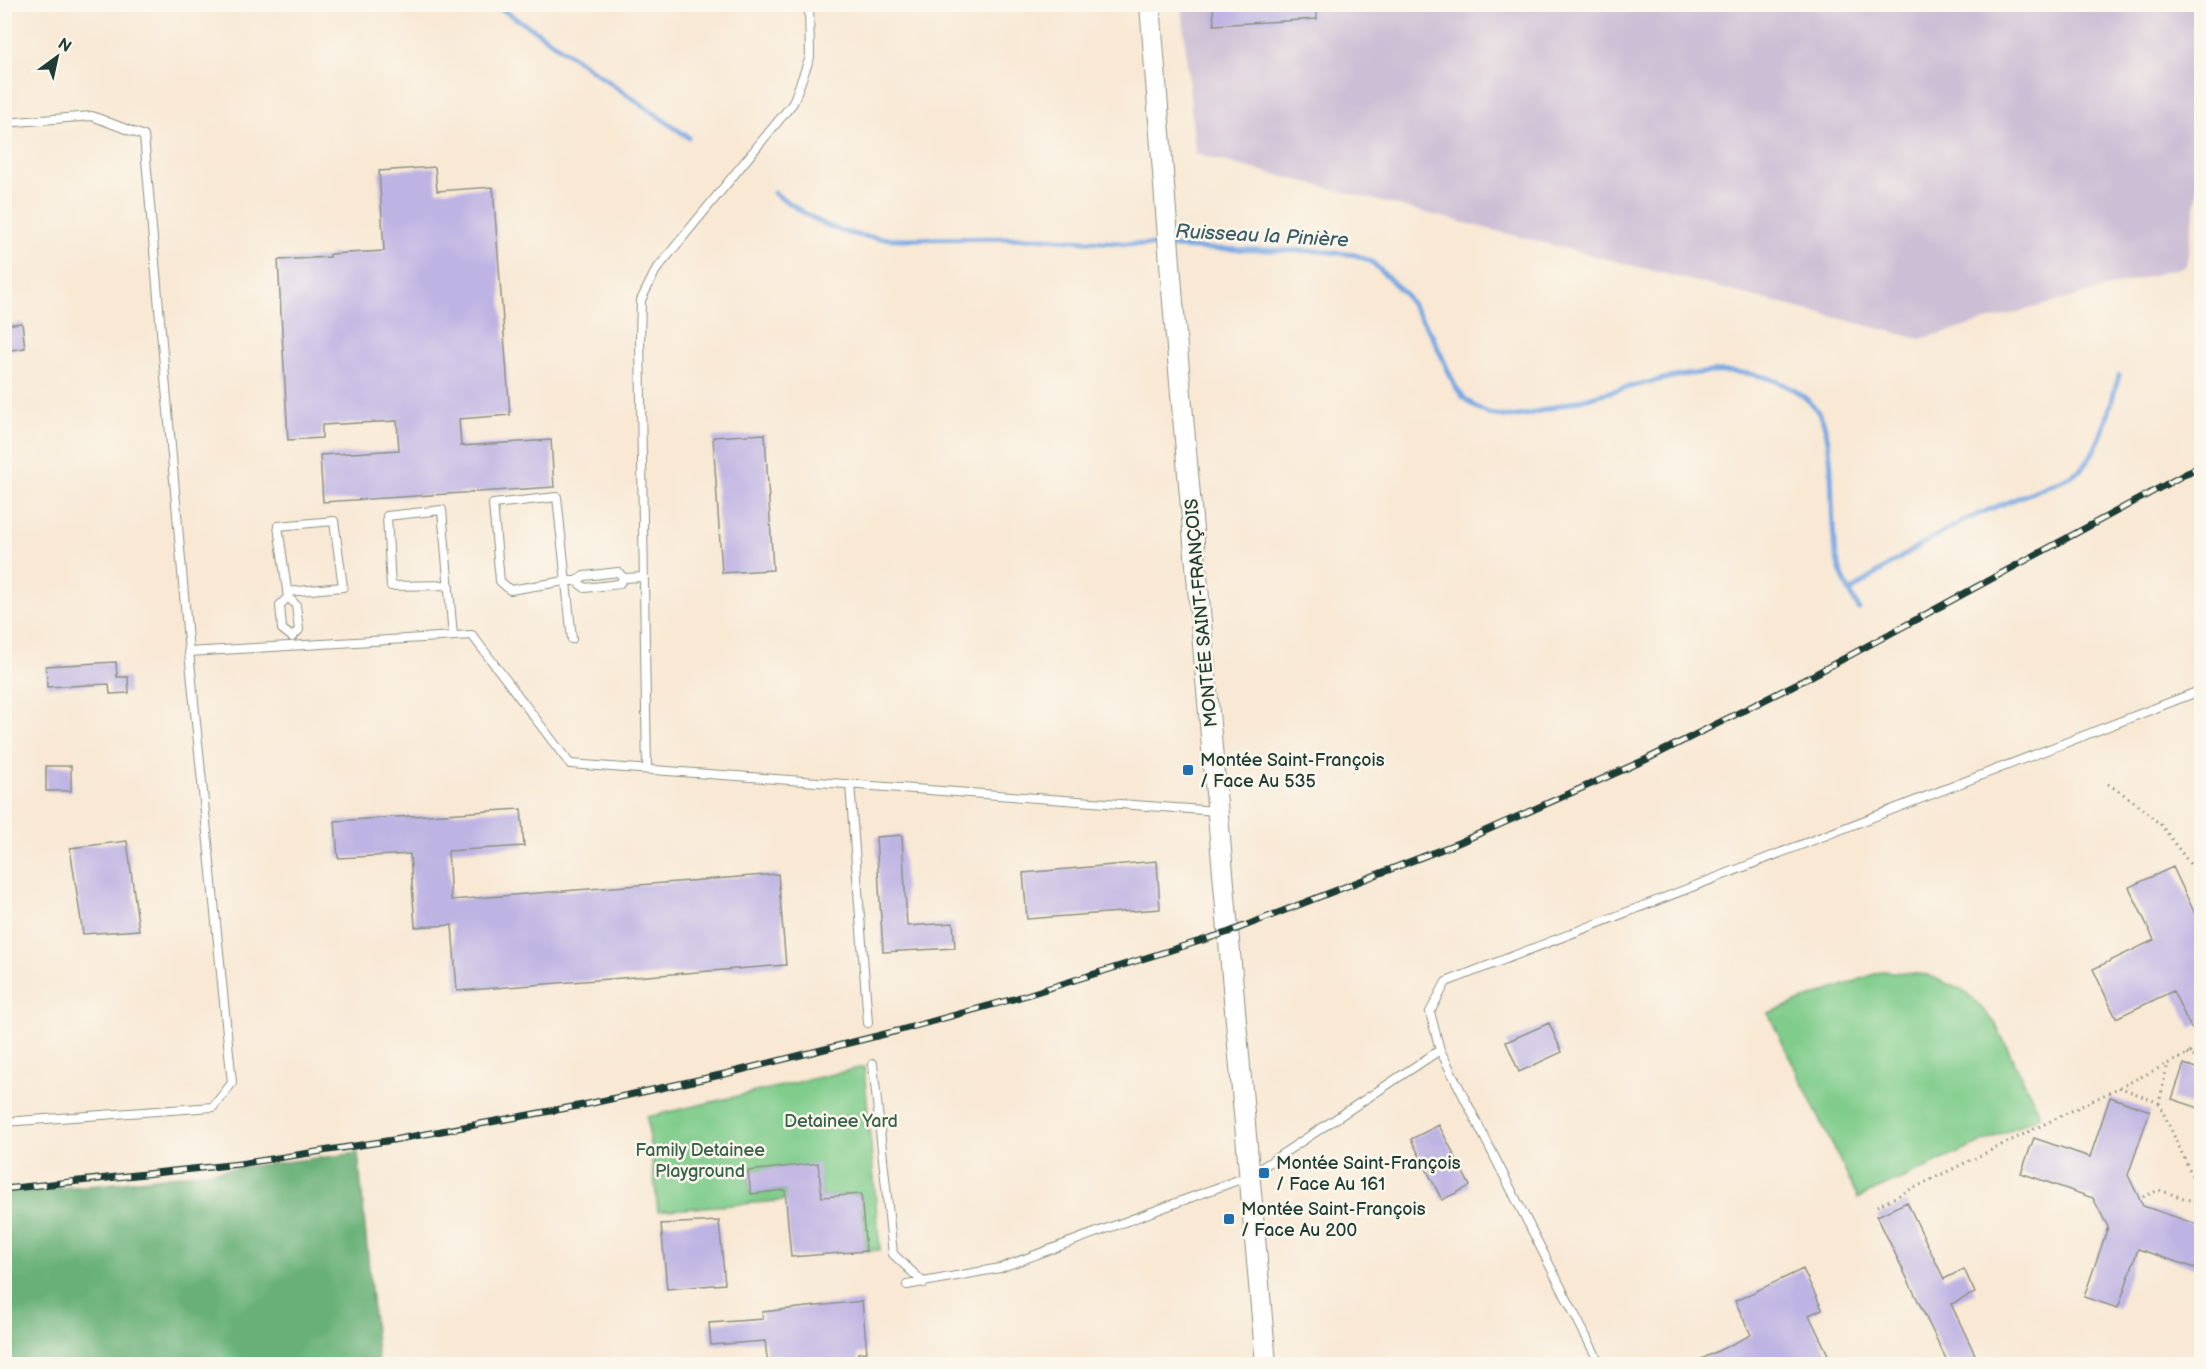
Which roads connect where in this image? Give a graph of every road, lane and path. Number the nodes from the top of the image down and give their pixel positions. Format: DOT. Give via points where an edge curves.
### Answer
graph roads {
  1 [pos="809,4"];
  2 [pos="1150,4"];
  3 [pos="4,123"];
  4 [pos="644,577"];
  5 [pos="624,578"];
  6 [pos="564,581"];
  7 [pos="576,581"];
  8 [pos="448,585"];
  9 [pos="287,594"];
  10 [pos="292,636"];
  11 [pos="453,636"];
  12 [pos="572,639"];
  13 [pos="294,646"];
  14 [pos="189,652"];
  15 [pos="2202,690"];
  16 [pos="647,769"];
  17 [pos="850,784"];
  18 [pos="2108,784"];
  19 [pos="1218,811"];
  20 [pos="2202,880"];
  21 [pos="868,1023"];
  22 [pos="2202,1047"];
  23 [pos="1440,1050"];
  24 [pos="2187,1054"];
  25 [pos="2202,1059"];
  26 [pos="2168,1063"];
  27 [pos="873,1064"];
  28 [pos="2119,1087"];
  29 [pos="2158,1103"];
  30 [pos="4,1122"];
  31 [pos="1250,1176"];
  32 [pos="2143,1197"];
  33 [pos="2202,1197"];
  34 [pos="2202,1204"];
  35 [pos="1877,1206"];
  36 [pos="924,1283"];
  37 [pos="907,1285"];
  38 [pos="1266,1365"];
  39 [pos="1600,1365"];
  1 -- 4 [label="lane" via="810,57 793,103 656,270 641,300"];
  2 -- 19 [label="street, MONTÉE SAINT-FRANÇOIS"];
  3 -- 14 [label="lane" via="92,116 144,136"];
  4 -- 5 [label="lane"];
  4 -- 16 [label="lane"];
  5 -- 7 [label="lane" via="618,572 584,576"];
  5 -- 7 [label="lane" via="619,584 585,588"];
  6 -- 6 [label="lane" via="510,590 500,581 493,504 557,497"];
  6 -- 7 [label="lane"];
  6 -- 12 [label="lane"];
  8 -- 8 [label="lane" via="442,510 387,516 391,586"];
  8 -- 11 [label="lane"];
  9 -- 9 [label="lane" via="278,526 334,520 343,587"];
  9 -- 10 [label="lane" via="297,610 298,630"];
  9 -- 10 [label="lane" via="280,605 282,630"];
  10 -- 13 [label="lane"];
  11 -- 13 [label="lane"];
  11 -- 16 [label="lane" via="471,635 570,764"];
  13 -- 14 [label="lane"];
  14 -- 30 [label="lane" via="232,1083 213,1107"];
  15 -- 23 [label="lane" via="1446,982 1430,1012"];
  16 -- 17 [label="lane"];
  17 -- 19 [label="lane"];
  17 -- 21 [label="lane"];
  18 -- 20 [label="path" via="2161,825"];
  19 -- 31 [label="street, MONTÉE SAINT-FRANÇOIS"];
  22 -- 24 [label="path"];
  23 -- 31 [label="lane"];
  23 -- 39 [label="lane"];
  24 -- 25 [label="path"];
  24 -- 26 [label="path"];
  26 -- 28 [label="path"];
  26 -- 29 [label="path"];
  27 -- 36 [label="lane" via="893,1254"];
  28 -- 29 [label="path"];
  28 -- 35 [label="path"];
  29 -- 33 [label="path"];
  31 -- 36 [label="lane" via="1000,1268"];
  31 -- 38 [label="street, MONTÉE SAINT-FRANÇOIS"];
  32 -- 34 [label="path" via="2159,1190"];
  36 -- 37 [label="lane"];
}
